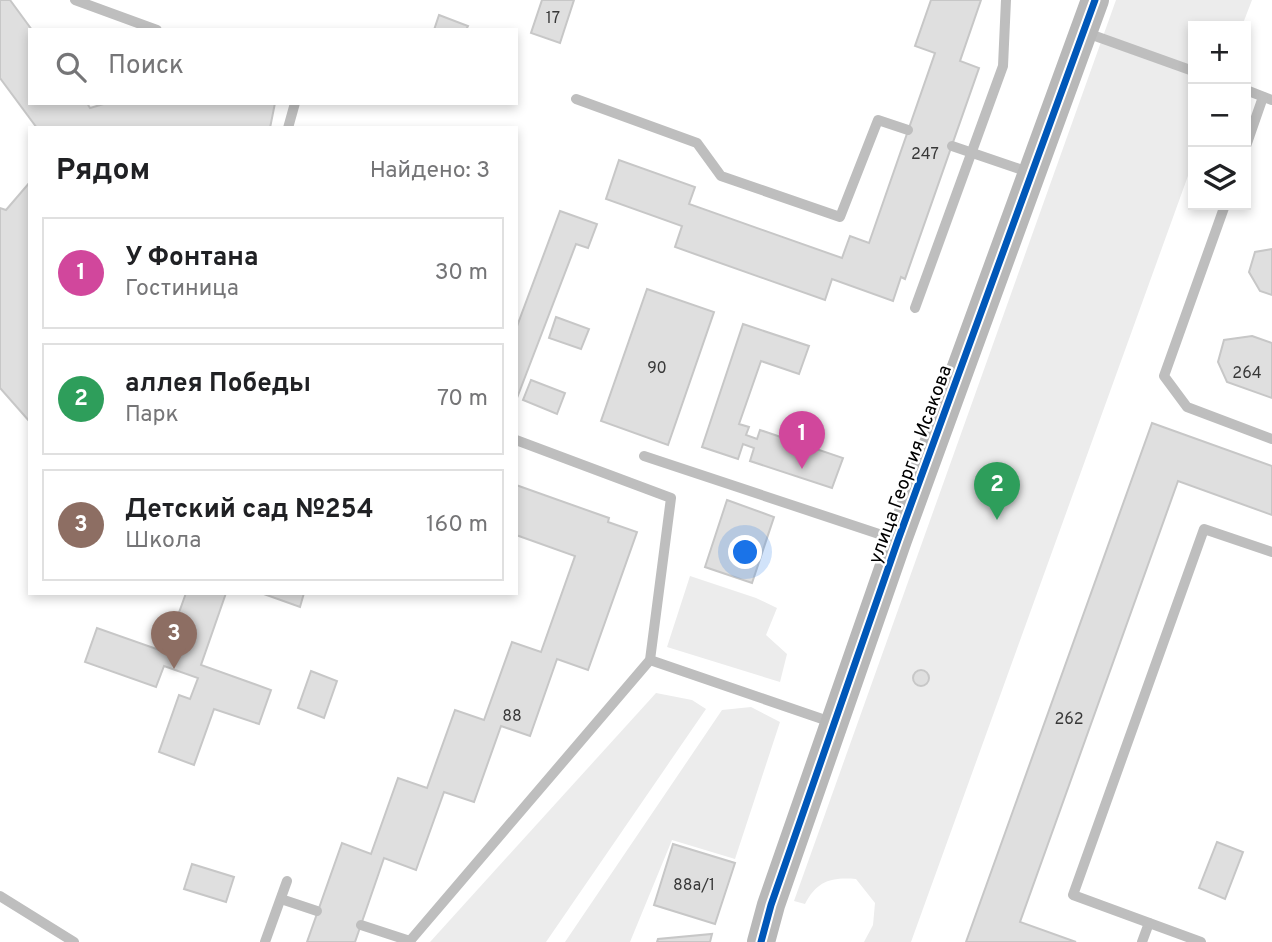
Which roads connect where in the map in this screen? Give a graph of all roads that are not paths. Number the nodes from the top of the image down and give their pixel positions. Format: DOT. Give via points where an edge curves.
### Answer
graph roads {
  1 [pos="75,0"];
  2 [pos="1006,0"];
  3 [pos="1095,0"];
  4 [pos="152,28"];
  5 [pos="1084,32"];
  6 [pos="1188,69"];
  7 [pos="1251,92"];
  8 [pos="1268,98"];
  9 [pos="576,99"];
  10 [pos="294,105"];
  11 [pos="289,126"];
  12 [pos="908,131"];
  13 [pos="1251,135"];
  14 [pos="951,146"];
  15 [pos="972,152"];
  16 [pos="1032,173"];
  17 [pos="1223,210"];
  18 [pos="915,308"];
  19 [pos="1272,439"];
  20 [pos="518,441"];
  21 [pos="644,456"];
  22 [pos="898,540"];
  23 [pos="1272,552"];
  24 [pos="650,660"];
  25 [pos="835,724"];
  26 [pos="287,880"];
  27 [pos="0,896"];
  28 [pos="281,900"];
  29 [pos="317,911"];
  30 [pos="1149,923"];
  31 [pos="361,925"];
  32 [pos="74,942"];
  33 [pos="265,942"];
  34 [pos="410,942"];
  35 [pos="761,942"];
  36 [pos="1142,942"];
  37 [pos="1201,942"];
  1 -- 4 [label="lane"];
  2 -- 15 [label="lane" via="1003,66"];
  3 -- 5 [label="street, улица Георгия Исакова"];
  5 -- 6 [label="lane"];
  5 -- 16 [label="street, улица Георгия Исакова"];
  7 -- 8 [label="lane"];
  8 -- 13 [label="lane"];
  9 -- 12 [label="lane" via="697,143 721,176 840,217 878,120"];
  10 -- 11 [label="lane"];
  14 -- 15 [label="lane"];
  15 -- 16 [label="lane"];
  15 -- 18 [label="lane"];
  16 -- 22 [label="street, улица Георгия Исакова"];
  17 -- 19 [label="lane" via="1164,376 1187,407"];
  20 -- 24 [label="lane" via="671,498"];
  21 -- 22 [label="lane"];
  22 -- 25 [label="street, улица Георгия Исакова"];
  23 -- 30 [label="lane" via="1204,529 1073,895"];
  24 -- 25 [label="lane"];
  24 -- 34 [label="lane"];
  25 -- 35 [label="street, улица Георгия Исакова"];
  26 -- 28 [label="lane"];
  27 -- 32 [label="lane"];
  28 -- 29 [label="lane"];
  28 -- 33 [label="lane"];
  30 -- 36 [label="lane"];
  30 -- 37 [label="lane"];
  31 -- 34 [label="lane"];
}
